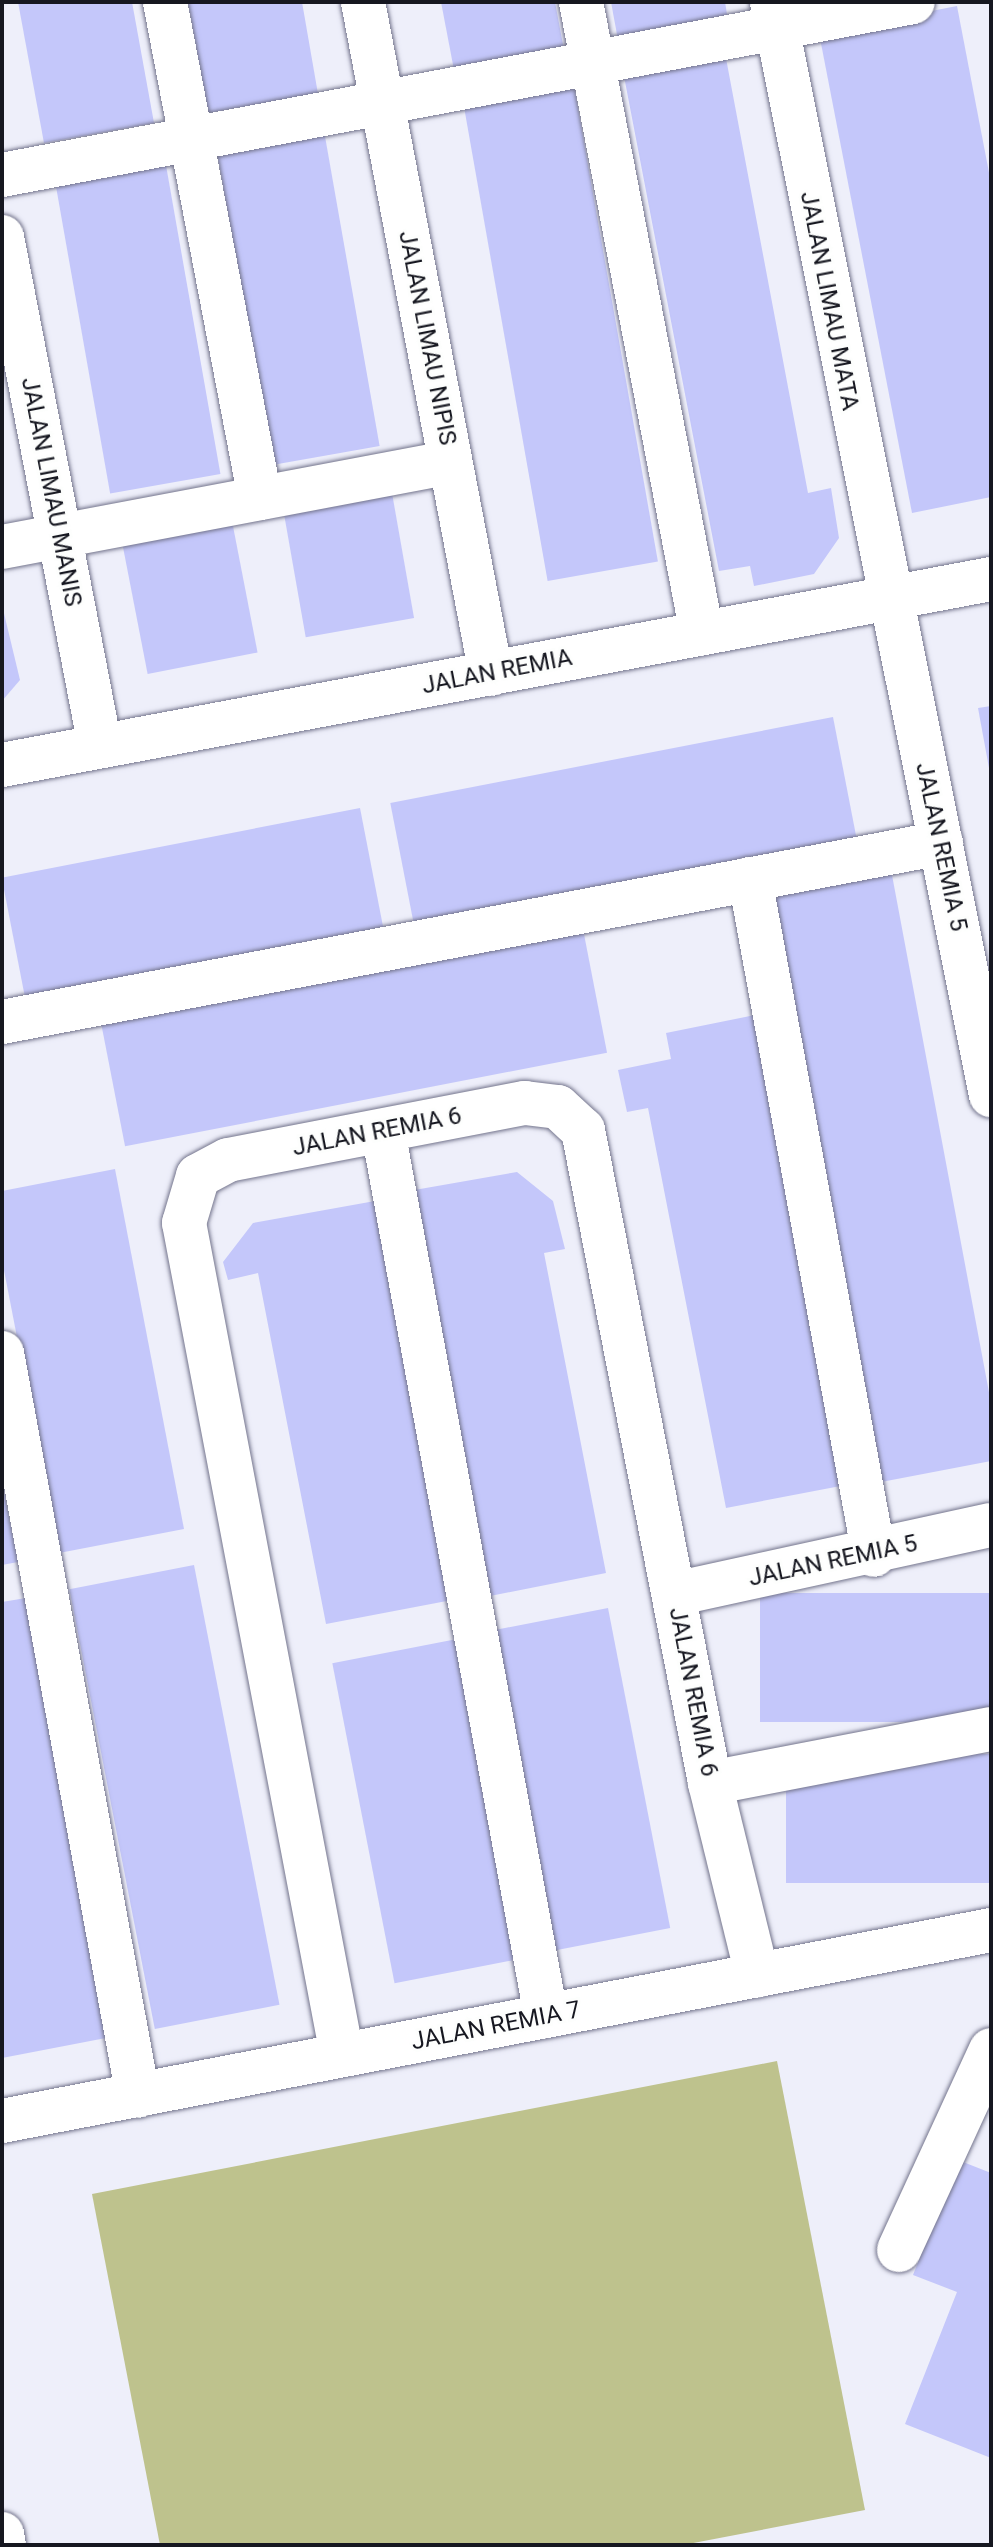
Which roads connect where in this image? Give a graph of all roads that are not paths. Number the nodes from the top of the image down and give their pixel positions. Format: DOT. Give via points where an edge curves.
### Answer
graph roads {
  1 [pos="165,2"];
  2 [pos="363,2"];
  3 [pos="581,2"];
  4 [pos="913,2"];
  5 [pos="774,15"];
  6 [pos="592,62"];
  7 [pos="382,103"];
  8 [pos="191,139"];
  9 [pos="2,175"];
  10 [pos="2,237"];
  11 [pos="450,462"];
  12 [pos="260,498"];
  13 [pos="59,536"];
  14 [pos="2,547"];
  15 [pos="991,579"];
  16 [pos="886,599"];
  17 [pos="702,634"];
  18 [pos="491,674"];
  19 [pos="100,746"];
  20 [pos="2,765"];
  21 [pos="941,843"];
  22 [pos="750,879"];
  23 [pos="2,1022"];
  24 [pos="991,1095"];
  25 [pos="383,1131"];
  26 [pos="2,1353"];
  27 [pos="991,1525"];
  28 [pos="874,1555"];
  29 [pos="674,1594"];
  30 [pos="991,1729"];
  31 [pos="710,1783"];
  32 [pos="991,1930"];
  33 [pos="757,1975"];
  34 [pos="546,2016"];
  35 [pos="991,2050"];
  36 [pos="342,2055"];
  37 [pos="138,2096"];
  38 [pos="2,2121"];
  39 [pos="899,2250"];
  40 [pos="2,2534"];
  41 [pos="4,2545"];
  1 -- 8 [label="street"];
  2 -- 7 [label="street, JALAN LIMAU NIPIS"];
  3 -- 6 [label="street"];
  4 -- 5 [label="street"];
  5 -- 6 [label="street"];
  5 -- 16 [label="street, JALAN LIMAU MATA"];
  6 -- 7 [label="street"];
  6 -- 17 [label="street"];
  7 -- 8 [label="street"];
  7 -- 11 [label="street, JALAN LIMAU NIPIS"];
  8 -- 9 [label="street"];
  8 -- 12 [label="street"];
  10 -- 13 [label="street, JALAN LIMAU MANIS"];
  11 -- 12 [label="street"];
  11 -- 18 [label="street, JALAN LIMAU NIPIS"];
  12 -- 13 [label="street"];
  13 -- 14 [label="street"];
  13 -- 19 [label="street, JALAN LIMAU MANIS"];
  15 -- 16 [label="street, JALAN REMIA"];
  16 -- 17 [label="street, JALAN REMIA"];
  16 -- 21 [label="street, JALAN REMIA 5"];
  17 -- 18 [label="street, JALAN REMIA"];
  18 -- 19 [label="street, JALAN REMIA"];
  19 -- 20 [label="street, JALAN REMIA"];
  21 -- 22 [label="street"];
  21 -- 24 [label="street, JALAN REMIA 5"];
  22 -- 23 [label="street"];
  22 -- 28 [label="street"];
  25 -- 29 [label="street, JALAN REMIA 6" via="542,1102 583,1130"];
  25 -- 34 [label="street"];
  25 -- 36 [label="street, JALAN REMIA 6" via="212,1166 184,1206"];
  26 -- 37 [label="street"];
  27 -- 28 [label="street, JALAN REMIA 5"];
  28 -- 29 [label="street, JALAN REMIA 5"];
  29 -- 31 [label="street, JALAN REMIA 6"];
  30 -- 31 [label="street"];
  31 -- 33 [label="street, JALAN REMIA 6"];
  32 -- 33 [label="street, JALAN REMIA 7"];
  33 -- 34 [label="street, JALAN REMIA 7"];
  34 -- 36 [label="street, JALAN REMIA 7"];
  35 -- 39 [label="street"];
  36 -- 37 [label="street, JALAN REMIA 7"];
  37 -- 38 [label="street, JALAN REMIA 7"];
  40 -- 41 [label="street"];
}
